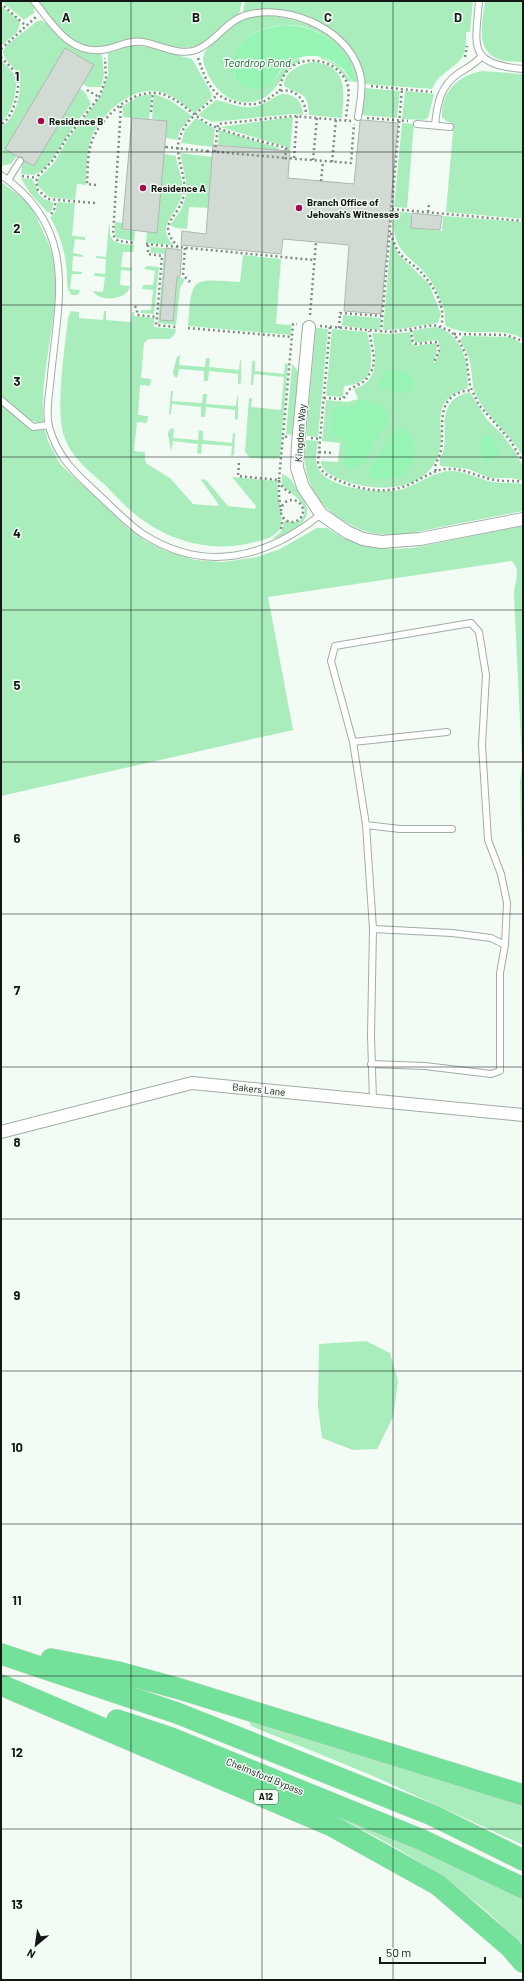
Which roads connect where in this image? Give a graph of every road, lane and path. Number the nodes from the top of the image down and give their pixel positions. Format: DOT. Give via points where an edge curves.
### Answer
graph roads {
  1 [pos="34,1"];
  2 [pos="479,1"];
  3 [pos="4,6"];
  4 [pos="42,12"];
  5 [pos="26,26"];
  6 [pos="476,36"];
  7 [pos="1,49"];
  8 [pos="105,49"];
  9 [pos="196,50"];
  10 [pos="482,56"];
  11 [pos="1,57"];
  12 [pos="463,61"];
  13 [pos="523,69"];
  14 [pos="347,84"];
  15 [pos="361,86"];
  16 [pos="402,89"];
  17 [pos="434,89"];
  18 [pos="87,90"];
  19 [pos="280,91"];
  20 [pos="153,92"];
  21 [pos="217,95"];
  22 [pos="99,97"];
  23 [pos="121,105"];
  24 [pos="151,112"];
  25 [pos="306,115"];
  26 [pos="195,116"];
  27 [pos="297,116"];
  28 [pos="358,117"];
  29 [pos="317,118"];
  30 [pos="336,119"];
  31 [pos="346,120"];
  32 [pos="400,120"];
  33 [pos="1,124"];
  34 [pos="417,124"];
  35 [pos="435,125"];
  36 [pos="450,127"];
  37 [pos="217,128"];
  38 [pos="165,147"];
  39 [pos="215,152"];
  40 [pos="286,158"];
  41 [pos="294,158"];
  42 [pos="313,160"];
  43 [pos="20,161"];
  44 [pos="323,161"];
  45 [pos="332,162"];
  46 [pos="1,175"];
  47 [pos="10,177"];
  48 [pos="37,178"];
  49 [pos="321,181"];
  50 [pos="96,185"];
  51 [pos="55,200"];
  52 [pos="95,203"];
  53 [pos="429,204"];
  54 [pos="392,209"];
  55 [pos="428,212"];
  56 [pos="43,218"];
  57 [pos="523,221"];
  58 [pos="390,231"];
  59 [pos="316,242"];
  60 [pos="134,243"];
  61 [pos="178,247"];
  62 [pos="186,248"];
  63 [pos="314,260"];
  64 [pos="190,282"];
  65 [pos="135,306"];
  66 [pos="157,316"];
  67 [pos="383,316"];
  68 [pos="309,326"];
  69 [pos="441,326"];
  70 [pos="176,327"];
  71 [pos="330,327"];
  72 [pos="188,328"];
  73 [pos="339,328"];
  74 [pos="369,331"];
  75 [pos="411,331"];
  76 [pos="381,332"];
  77 [pos="454,334"];
  78 [pos="292,337"];
  79 [pos="523,342"];
  80 [pos="434,362"];
  81 [pos="471,390"];
  82 [pos="324,398"];
  83 [pos="1,400"];
  84 [pos="49,425"];
  85 [pos="283,436"];
  86 [pos="292,437"];
  87 [pos="306,438"];
  88 [pos="320,439"];
  89 [pos="319,452"];
  90 [pos="333,454"];
  91 [pos="523,462"];
  92 [pos="239,463"];
  93 [pos="436,471"];
  94 [pos="279,480"];
  95 [pos="523,482"];
  96 [pos="300,504"];
  97 [pos="281,512"];
  98 [pos="321,514"];
  99 [pos="523,519"];
  100 [pos="447,732"];
  101 [pos="353,742"];
  102 [pos="366,825"];
  103 [pos="452,829"];
  104 [pos="373,929"];
  105 [pos="505,945"];
  106 [pos="371,1064"];
  107 [pos="373,1100"];
  108 [pos="523,1115"];
  109 [pos="1,1132"];
  110 [pos="1,1650"];
  111 [pos="1,1654"];
  112 [pos="1,1681"];
  113 [pos="1,1685"];
  114 [pos="523,1795"];
  115 [pos="523,1860"];
  116 [pos="523,1888"];
  117 [pos="523,1962"];
  1 -- 4 [label="lane"];
  2 -- 6 [label="lane"];
  3 -- 5 [label="path"];
  4 -- 5 [label="path"];
  4 -- 8 [label="lane" via="59,34 72,43 88,50"];
  5 -- 7 [label="path"];
  6 -- 10 [label="lane" via="476,44"];
  6 -- 12 [label="path" via="468,35"];
  8 -- 9 [label="lane" via="132,42 148,43 178,51"];
  8 -- 22 [label="path" via="105,83"];
  9 -- 15 [label="lane" via="212,41 230,23 246,15 265,12 291,16 309,21 344,44 355,61 361,77"];
  9 -- 21 [label="path" via="208,81"];
  10 -- 13 [label="lane" via="497,65"];
  10 -- 35 [label="lane" via="475,64 455,76 445,87 439,99"];
  11 -- 33 [label="path" via="16,73 18,82 14,105 6,121"];
  14 -- 15 [label="path"];
  14 -- 19 [label="path" via="340,72 330,64 312,60 296,65 282,81"];
  14 -- 31 [label="path"];
  15 -- 16 [label="path"];
  15 -- 28 [label="lane"];
  16 -- 17 [label="path" via="433,92"];
  16 -- 32 [label="path"];
  18 -- 22 [label="path"];
  19 -- 21 [label="path" via="263,102 248,104 228,101"];
  19 -- 25 [label="path" via="298,96 304,104"];
  20 -- 23 [label="path" via="133,97"];
  20 -- 24 [label="path"];
  20 -- 26 [label="path" via="167,96"];
  21 -- 26 [label="path"];
  22 -- 48 [label="path"];
  23 -- 50 [label="path" via="102,124 92,141 87,184"];
  23 -- 60 [label="path" via="112,235 118,241"];
  26 -- 37 [label="path"];
  26 -- 61 [label="path" via="181,135 178,157 184,179 184,192 180,206 167,228 170,239"];
  27 -- 29 [label="path"];
  27 -- 37 [label="path" via="218,124"];
  27 -- 41 [label="path"];
  28 -- 32 [label="path"];
  29 -- 30 [label="path"];
  29 -- 42 [label="path"];
  30 -- 31 [label="path"];
  30 -- 45 [label="path"];
  31 -- 45 [label="path" via="355,121 351,163"];
  32 -- 34 [label="path"];
  32 -- 54 [label="path"];
  34 -- 35 [label="lane"];
  35 -- 36 [label="lane"];
  37 -- 39 [label="path"];
  37 -- 40 [label="path" via="286,148"];
  38 -- 39 [label="path, bridge"];
  39 -- 40 [label="path"];
  40 -- 41 [label="path"];
  41 -- 42 [label="path"];
  42 -- 44 [label="path"];
  43 -- 47 [label="lane"];
  44 -- 45 [label="path"];
  44 -- 49 [label="path"];
  46 -- 47 [label="lane"];
  47 -- 48 [label="path"];
  47 -- 56 [label="lane"];
  48 -- 51 [label="path" via="38,190 46,198"];
  51 -- 52 [label="path"];
  51 -- 56 [label="path" via="55,209"];
  53 -- 55 [label="path"];
  54 -- 55 [label="path"];
  54 -- 58 [label="path"];
  55 -- 57 [label="path"];
  56 -- 84 [label="lane" via="56,251 60,276"];
  58 -- 67 [label="path"];
  58 -- 69 [label="path" via="402,256 420,271 434,290 442,311"];
  59 -- 63 [label="path"];
  61 -- 62 [label="path"];
  61 -- 66 [label="path" via="147,244 148,254 162,256"];
  62 -- 63 [label="path"];
  62 -- 64 [label="path" via="183,275"];
  63 -- 68 [label="path"];
  65 -- 66 [label="path" via="137,315"];
  66 -- 70 [label="path" via="156,325"];
  67 -- 73 [label="path" via="340,313"];
  67 -- 76 [label="path"];
  68 -- 71 [label="path"];
  68 -- 78 [label="path" via="293,324"];
  68 -- 98 [label="street, Kingdom Way" via="297,468 303,487"];
  69 -- 75 [label="path" via="426,326"];
  69 -- 77 [label="path"];
  71 -- 73 [label="path"];
  71 -- 82 [label="path"];
  72 -- 78 [label="path"];
  73 -- 74 [label="path"];
  74 -- 76 [label="path"];
  74 -- 82 [label="path" via="374,357 371,373 362,383 350,389 344,399"];
  75 -- 76 [label="path"];
  75 -- 80 [label="path" via="413,342 417,345 437,342 439,351"];
  77 -- 79 [label="path" via="506,335"];
  77 -- 81 [label="path" via="468,361"];
  78 -- 85 [label="path"];
  81 -- 91 [label="path" via="479,405 510,440"];
  81 -- 93 [label="path" via="460,393 449,402 443,412 441,452 435,465"];
  82 -- 88 [label="path"];
  83 -- 84 [label="lane" via="33,427"];
  84 -- 98 [label="lane" via="60,455 72,469 142,533 176,550 212,556 249,554 280,542"];
  85 -- 86 [label="path"];
  85 -- 94 [label="path"];
  87 -- 88 [label="path"];
  88 -- 89 [label="path"];
  89 -- 90 [label="path"];
  89 -- 93 [label="path" via="319,464 323,472 350,485 368,489 394,490"];
  92 -- 94 [label="path" via="238,476"];
  93 -- 95 [label="path" via="460,470 490,479"];
  94 -- 96 [label="path" via="282,487"];
  94 -- 97 [label="path"];
  96 -- 97 [label="path" via="293,500 288,502"];
  96 -- 97 [label="path" via="303,512 297,521 287,521"];
  98 -- 99 [label="street, Kingdom Way" via="347,532 363,539 381,542 420,539"];
  100 -- 101 [label="lane"];
  101 -- 102 [label="lane"];
  101 -- 105 [label="lane" via="331,661 335,646 471,623 479,632 486,675 482,745 488,840 501,874 506,903"];
  102 -- 103 [label="lane" via="400,829"];
  102 -- 104 [label="lane"];
  104 -- 105 [label="lane" via="465,934 491,938"];
  104 -- 106 [label="lane"];
  105 -- 106 [label="lane" via="500,973 500,1070 491,1074 425,1066"];
  106 -- 107 [label="lane"];
  107 -- 108 [label="street, Bakers Lane"];
  107 -- 109 [label="street, Bakers Lane" via="192,1083"];
  110 -- 114 [label="highway" via="118,1672 180,1689"];
  111 -- 115 [label="highway" via="177,1714 432,1815"];
  112 -- 116 [label="highway, Chelmsford Bypass / A12" via="178,1741 422,1840"];
  113 -- 117 [label="highway, A12" via="332,1826 438,1885 510,1947"];
}
